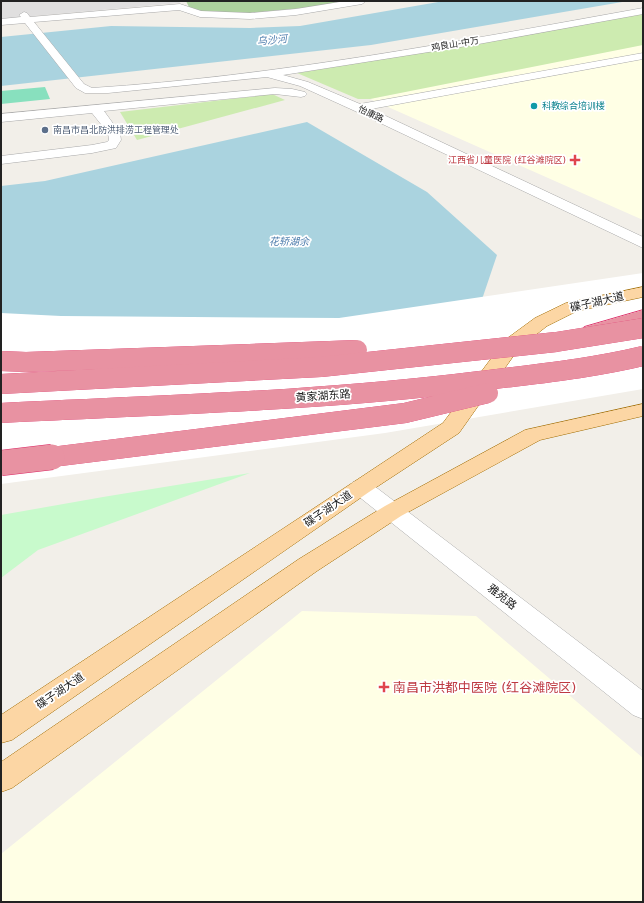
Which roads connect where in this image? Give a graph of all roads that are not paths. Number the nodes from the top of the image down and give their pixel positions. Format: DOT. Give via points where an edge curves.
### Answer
graph roads {
  1 [pos="362,1"];
  2 [pos="177,4"];
  3 [pos="643,11"];
  4 [pos="11,13"];
  5 [pos="28,15"];
  6 [pos="1,22"];
  7 [pos="643,56"];
  8 [pos="267,74"];
  9 [pos="309,98"];
  10 [pos="95,108"];
  11 [pos="359,108"];
  12 [pos="341,114"];
  13 [pos="1,118"];
  14 [pos="385,120"];
  15 [pos="1,160"];
  16 [pos="643,243"];
  17 [pos="643,292"];
  18 [pos="643,315"];
  19 [pos="643,328"];
  20 [pos="556,342"];
  21 [pos="643,357"];
  22 [pos="1,360"];
  23 [pos="616,363"];
  24 [pos="1,384"];
  25 [pos="643,410"];
  26 [pos="1,413"];
  27 [pos="1,463"];
  28 [pos="361,487"];
  29 [pos="393,511"];
  30 [pos="643,707"];
  31 [pos="1,731"];
  32 [pos="1,779"];
  1 -- 2 [label="street" via="296,12 250,16 200,14"];
  2 -- 5 [label="street"];
  3 -- 8 [label="street, 鸡良山-中万" via="473,42"];
  4 -- 5 [label="street"];
  5 -- 6 [label="street"];
  5 -- 8 [label="street, 怡康路" via="35,30 85,90 108,90"];
  7 -- 11 [label="street"];
  8 -- 11 [label="street, 怡康路" via="304,84"];
  9 -- 10 [label="street" via="292,92 275,91"];
  10 -- 13 [label="street"];
  10 -- 15 [label="street" via="114,133 115,140 110,145 92,150"];
  11 -- 14 [label="street, 怡康路"];
  12 -- 14 [label="street"];
  14 -- 16 [label="street, 怡康路"];
  17 -- 28 [label="main road, 碟子湖大道" via="572,307 541,322 512,344 452,428"];
  18 -- 20 [label="highway, bridge"];
  19 -- 20 [label="highway, bridge"];
  20 -- 22 [label="highway, bridge" via="26,362"];
  20 -- 24 [label="highway, bridge" via="321,367"];
  21 -- 23 [label="highway, 黄家湖东路, bridge"];
  23 -- 26 [label="highway, 黄家湖东路, bridge" via="460,384 310,398"];
  23 -- 27 [label="highway, bridge" via="406,413"];
  25 -- 29 [label="main road" via="533,435"];
  28 -- 29 [label="street, 雅苑路"];
  28 -- 31 [label="main road, 碟子湖大道"];
  29 -- 30 [label="street, 雅苑路"];
  29 -- 32 [label="main road" via="308,565"];
}
